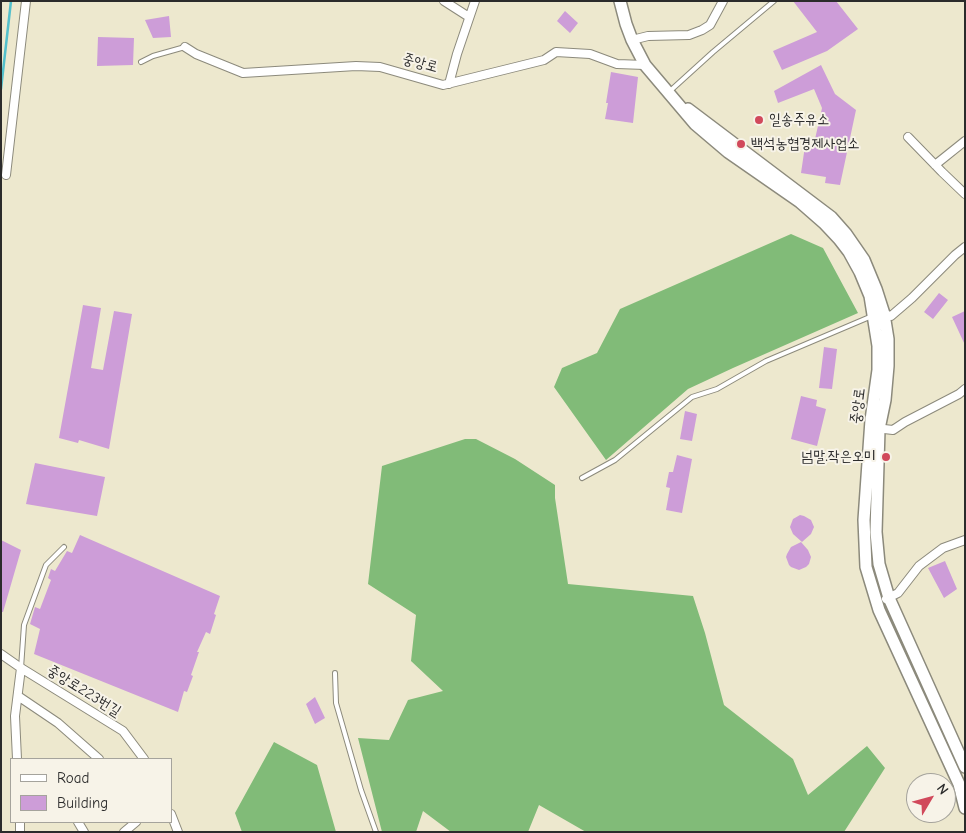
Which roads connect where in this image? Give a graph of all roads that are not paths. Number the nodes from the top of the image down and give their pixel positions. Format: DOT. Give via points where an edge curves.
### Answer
graph roads {
  1 [pos="26,1"];
  2 [pos="444,1"];
  3 [pos="475,1"];
  4 [pos="620,1"];
  5 [pos="724,1"];
  6 [pos="774,1"];
  7 [pos="469,17"];
  8 [pos="632,40"];
  9 [pos="185,47"];
  10 [pos="141,62"];
  11 [pos="646,65"];
  12 [pos="449,84"];
  13 [pos="668,93"];
  14 [pos="908,137"];
  15 [pos="965,141"];
  16 [pos="935,165"];
  17 [pos="6,175"];
  18 [pos="965,194"];
  19 [pos="965,247"];
  20 [pos="879,315"];
  21 [pos="965,389"];
  22 [pos="874,428"];
  23 [pos="582,478"];
  24 [pos="965,540"];
  25 [pos="64,547"];
  26 [pos="889,598"];
  27 [pos="877,602"];
  28 [pos="1,654"];
  29 [pos="21,668"];
  30 [pos="335,673"];
  31 [pos="18,696"];
  32 [pos="18,758"];
  33 [pos="98,758"];
  34 [pos="143,758"];
  35 [pos="965,767"];
  36 [pos="965,808"];
  37 [pos="172,817"];
  38 [pos="135,823"];
  39 [pos="124,832"];
  40 [pos="178,832"];
  41 [pos="376,832"];
  1 -- 17 [label="street"];
  2 -- 7 [label="street"];
  3 -- 7 [label="street"];
  4 -- 8 [label="main road, 중앙로"];
  5 -- 8 [label="street" via="710,25 702,30 689,35 648,36"];
  6 -- 13 [label="lane"];
  7 -- 12 [label="street"];
  8 -- 11 [label="main road, 중앙로"];
  9 -- 10 [label="lane"];
  9 -- 12 [label="street, 중앙로" via="243,73 356,66 380,68"];
  11 -- 12 [label="street, 중앙로" via="617,64 590,54 556,52 544,60"];
  11 -- 13 [label="main road, 중앙로"];
  13 -- 20 [label="main road, 중앙로" via="831,217 864,260 876,289"];
  14 -- 16 [label="street"];
  15 -- 16 [label="street"];
  16 -- 18 [label="street"];
  19 -- 20 [label="street" via="891,316"];
  20 -- 22 [label="main road, 중앙로" via="888,340 888,366 885,400"];
  20 -- 23 [label="lane" via="766,361 717,389 692,397 615,460"];
  21 -- 22 [label="street" via="892,430"];
  22 -- 26 [label="main road, 중앙로" via="876,532 879,564"];
  22 -- 27 [label="main road, 중앙로" via="864,520 866,568"];
  24 -- 26 [label="street" via="943,548 919,566 898,594"];
  25 -- 29 [label="lane" via="46,565 24,626"];
  26 -- 27 [label="street"];
  26 -- 35 [label="main road, 중앙로"];
  27 -- 36 [label="main road, 중앙로" via="959,784"];
  28 -- 29 [label="street, 중앙로223번길"];
  29 -- 31 [label="street"];
  29 -- 34 [label="street, 중앙로223번길" via="123,730"];
  30 -- 41 [label="lane" via="336,703"];
  31 -- 32 [label="street" via="15,716"];
  31 -- 33 [label="street" via="58,723"];
  37 -- 40 [label="street"];
  38 -- 39 [label="street"];
}
